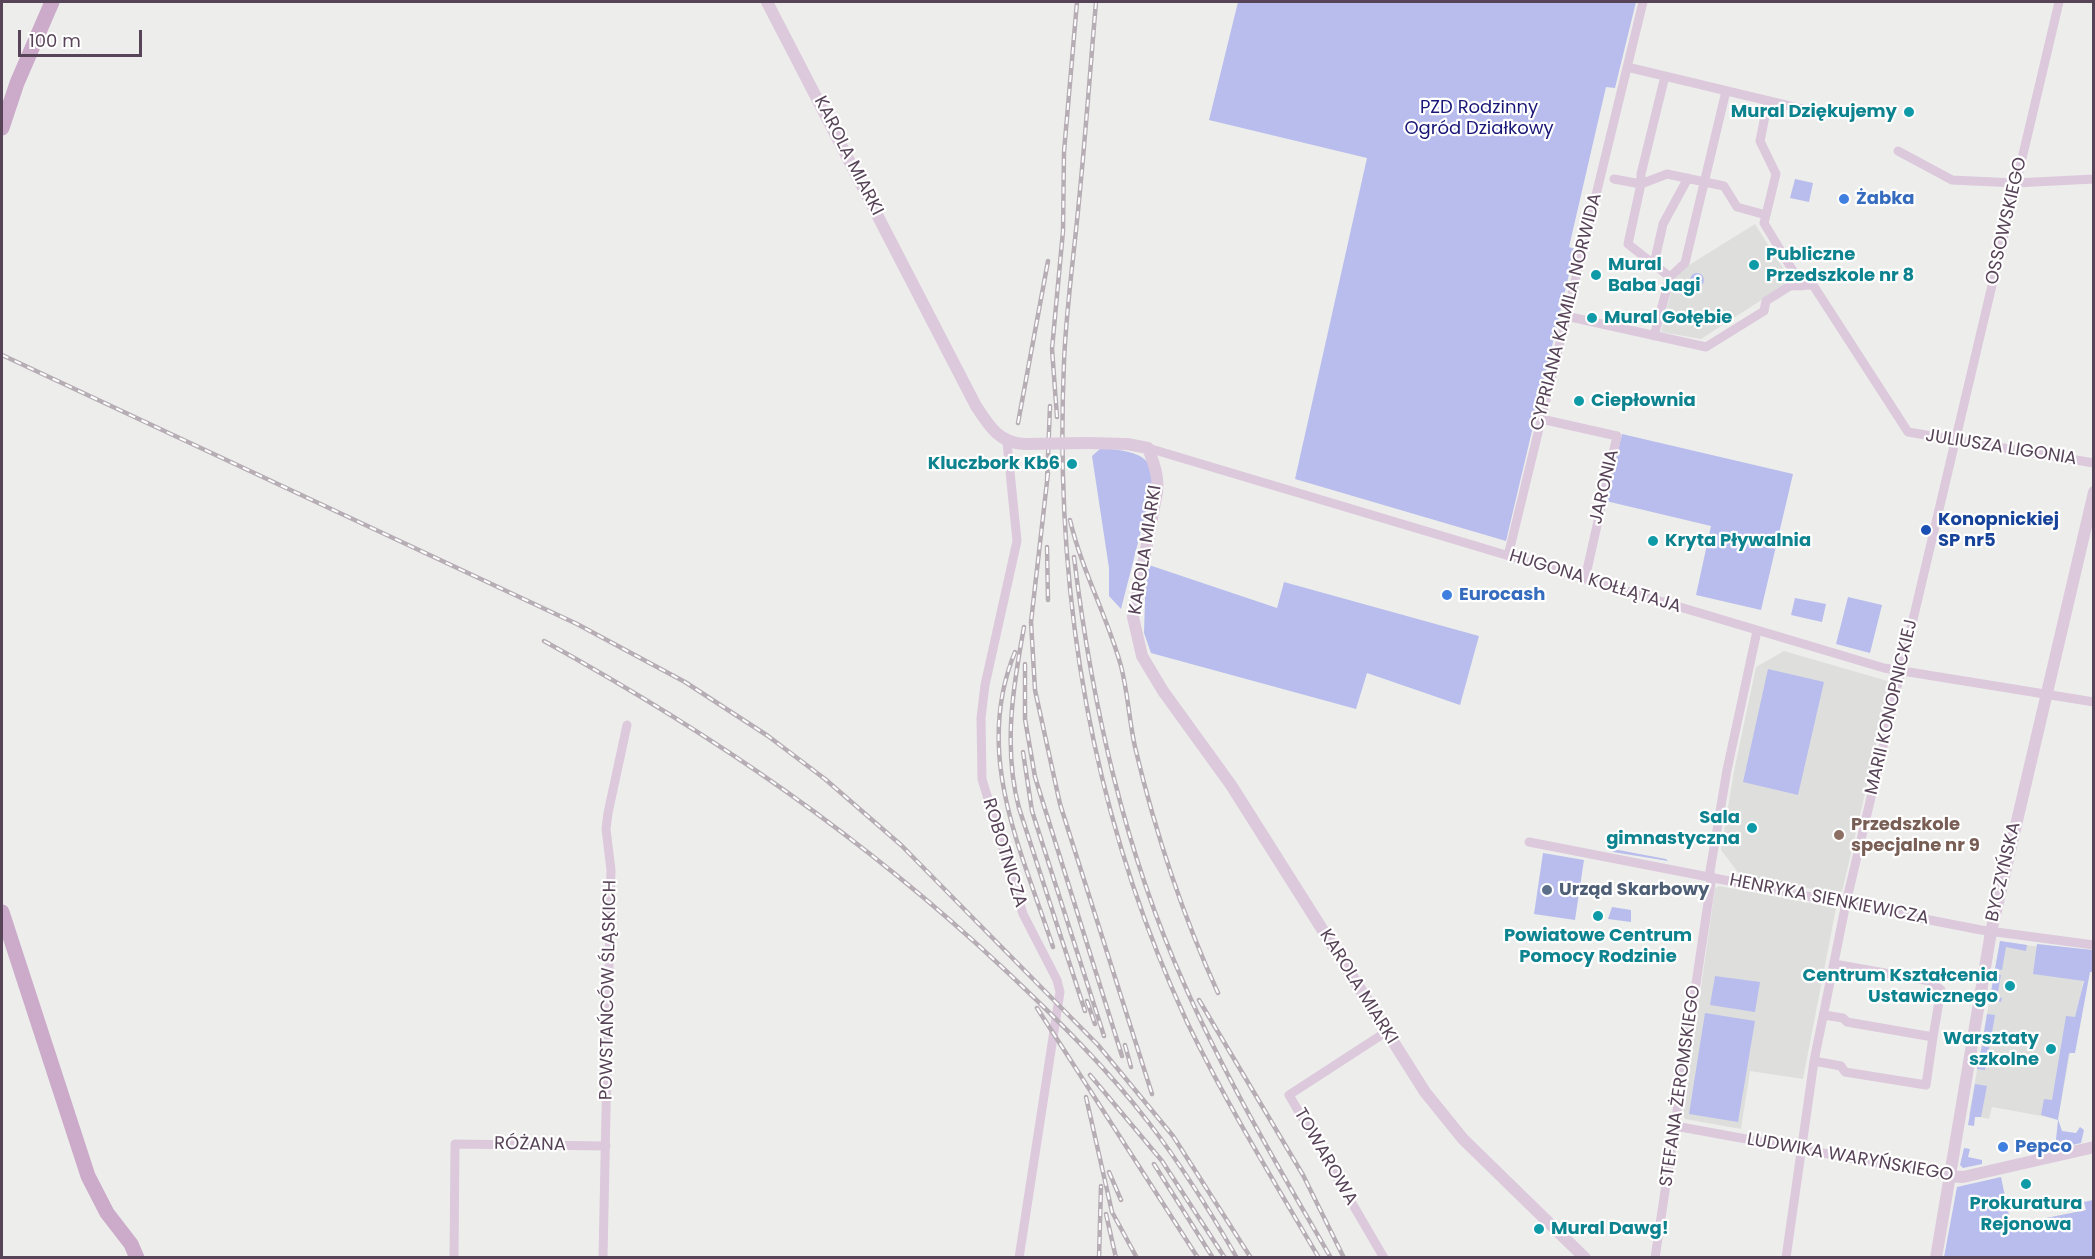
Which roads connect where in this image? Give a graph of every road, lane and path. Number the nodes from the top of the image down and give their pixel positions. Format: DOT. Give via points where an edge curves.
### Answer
graph roads {
  1 [pos="52,2"];
  2 [pos="767,2"];
  3 [pos="1643,2"];
  4 [pos="2059,2"];
  5 [pos="1627,67"];
  6 [pos="1665,76"];
  7 [pos="1725,91"];
  8 [pos="1768,101"];
  9 [pos="1815,112"];
  10 [pos="2,128"];
  11 [pos="1898,151"];
  12 [pos="1614,178"];
  13 [pos="1688,178"];
  14 [pos="2094,180"];
  15 [pos="1704,182"];
  16 [pos="2016,183"];
  17 [pos="1641,184"];
  18 [pos="1767,215"];
  19 [pos="1654,264"];
  20 [pos="1670,277"];
  21 [pos="1802,286"];
  22 [pos="1566,316"];
  23 [pos="1654,336"];
  24 [pos="1541,419"];
  25 [pos="1954,441"];
  26 [pos="1007,442"];
  27 [pos="1148,448"];
  28 [pos="2094,463"];
  29 [pos="2094,492"];
  30 [pos="1508,556"];
  31 [pos="1585,579"];
  32 [pos="1758,631"];
  33 [pos="1901,671"];
  34 [pos="2046,695"];
  35 [pos="2094,702"];
  36 [pos="627,725"];
  37 [pos="1529,842"];
  38 [pos="1710,877"];
  39 [pos="1846,903"];
  40 [pos="2,912"];
  41 [pos="1991,932"];
  42 [pos="2094,945"];
  43 [pos="1834,964"];
  44 [pos="1824,1015"];
  45 [pos="1386,1032"];
  46 [pos="1933,1037"];
  47 [pos="1814,1061"];
  48 [pos="1675,1126"];
  49 [pos="606,1146"];
  50 [pos="2094,1147"];
  51 [pos="1801,1150"];
  52 [pos="1949,1176"];
  53 [pos="126,1237"];
  54 [pos="129,1257"];
  55 [pos="137,1257"];
  56 [pos="454,1257"];
  57 [pos="603,1257"];
  58 [pos="1019,1257"];
  59 [pos="1384,1257"];
  60 [pos="1584,1257"];
  61 [pos="1655,1257"];
  62 [pos="1786,1257"];
  63 [pos="1936,1257"];
  1 -- 10 [label="main road" via="17,82"];
  2 -- 26 [label="street, KAROLA MIARKI" via="976,406 995,433"];
  3 -- 5 [label="street, CYPRIANA KAMILA NORWIDA"];
  4 -- 16 [label="street, OSSOWSKIEGO"];
  5 -- 6 [label="street"];
  5 -- 22 [label="street, CYPRIANA KAMILA NORWIDA"];
  6 -- 7 [label="street"];
  6 -- 17 [label="street"];
  7 -- 8 [label="street"];
  7 -- 15 [label="street"];
  8 -- 9 [label="street"];
  8 -- 18 [label="street" via="1760,141 1776,174"];
  11 -- 16 [label="street" via="1952,180"];
  12 -- 17 [label="street"];
  13 -- 15 [label="street"];
  13 -- 17 [label="street" via="1667,174"];
  13 -- 19 [label="street" via="1663,224"];
  14 -- 16 [label="street"];
  15 -- 18 [label="street" via="1724,186 1737,207"];
  15 -- 20 [label="street" via="1685,263"];
  16 -- 25 [label="street, OSSOWSKIEGO"];
  17 -- 19 [label="street" via="1628,244"];
  18 -- 21 [label="street" via="1764,223"];
  19 -- 20 [label="street"];
  20 -- 23 [label="street"];
  21 -- 23 [label="street" via="1790,286 1766,301 1764,311 1706,348"];
  21 -- 25 [label="street, JULIUSZA LIGONIA" via="1813,285 1908,432"];
  22 -- 23 [label="street"];
  22 -- 24 [label="street, CYPRIANA KAMILA NORWIDA"];
  24 -- 30 [label="street, CYPRIANA KAMILA NORWIDA"];
  24 -- 31 [label="street, JARONIA" via="1617,436"];
  25 -- 28 [label="street, JULIUSZA LIGONIA"];
  25 -- 33 [label="street, MARII KONOPNICKIEJ"];
  26 -- 27 [label="street, bridge" via="1127,444"];
  26 -- 58 [label="street, ROBOTNICZA" via="1017,541 985,685 982,779 1023,914 1060,992"];
  27 -- 30 [label="street, HUGONA KOŁŁĄTAJA"];
  27 -- 45 [label="street, KAROLA MIARKI" via="1158,478 1133,617 1143,656 1163,691 1231,785"];
  29 -- 34 [label="street, BYCZYŃSKA"];
  30 -- 31 [label="street, HUGONA KOŁŁĄTAJA"];
  31 -- 32 [label="street, HUGONA KOŁŁĄTAJA"];
  32 -- 33 [label="street, HUGONA KOŁŁĄTAJA"];
  32 -- 38 [label="street, STEFANA ŻEROMSKIEGO" via="1726,770"];
  33 -- 34 [label="street, HUGONA KOŁŁĄTAJA"];
  33 -- 39 [label="street, MARII KONOPNICKIEJ"];
  34 -- 35 [label="street, HUGONA KOŁŁĄTAJA"];
  34 -- 41 [label="street, BYCZYŃSKA"];
  36 -- 49 [label="street, POWSTAŃCÓW ŚLĄSKICH" via="606,829 611,870"];
  37 -- 38 [label="street, HENRYKA SIENKIEWICZA"];
  38 -- 39 [label="street, HENRYKA SIENKIEWICZA"];
  38 -- 48 [label="street, STEFANA ŻEROMSKIEGO"];
  39 -- 41 [label="street, HENRYKA SIENKIEWICZA"];
  39 -- 43 [label="street, MARII KONOPNICKIEJ"];
  40 -- 53 [label="main road" via="88,1176 107,1213"];
  41 -- 42 [label="street, HENRYKA SIENKIEWICZA"];
  41 -- 52 [label="street, BYCZYŃSKA"];
  43 -- 44 [label="street, MARII KONOPNICKIEJ"];
  43 -- 46 [label="street" via="1930,981 1941,990"];
  44 -- 46 [label="street"];
  44 -- 47 [label="street, MARII KONOPNICKIEJ"];
  45 -- 59 [label="street, TOWAROWA" via="1289,1095"];
  45 -- 60 [label="street, KAROLA MIARKI" via="1425,1092 1463,1139"];
  46 -- 47 [label="street" via="1926,1085 1845,1072 1841,1066"];
  47 -- 51 [label="street, MARII KONOPNICKIEJ"];
  48 -- 51 [label="street, LUDWIKA WARYŃSKIEGO"];
  48 -- 61 [label="street, STEFANA ŻEROMSKIEGO"];
  49 -- 56 [label="street, RÓŻANA" via="455,1144"];
  49 -- 57 [label="street, POWSTAŃCÓW ŚLĄSKICH"];
  50 -- 52 [label="street, LUDWIKA WARYŃSKIEGO" via="1963,1177"];
  51 -- 52 [label="street, LUDWIKA WARYŃSKIEGO"];
  51 -- 62 [label="street, MARII KONOPNICKIEJ"];
  52 -- 63 [label="street, BYCZYŃSKA"];
  53 -- 54 [label="main road"];
  53 -- 55 [label="main road"];
}
